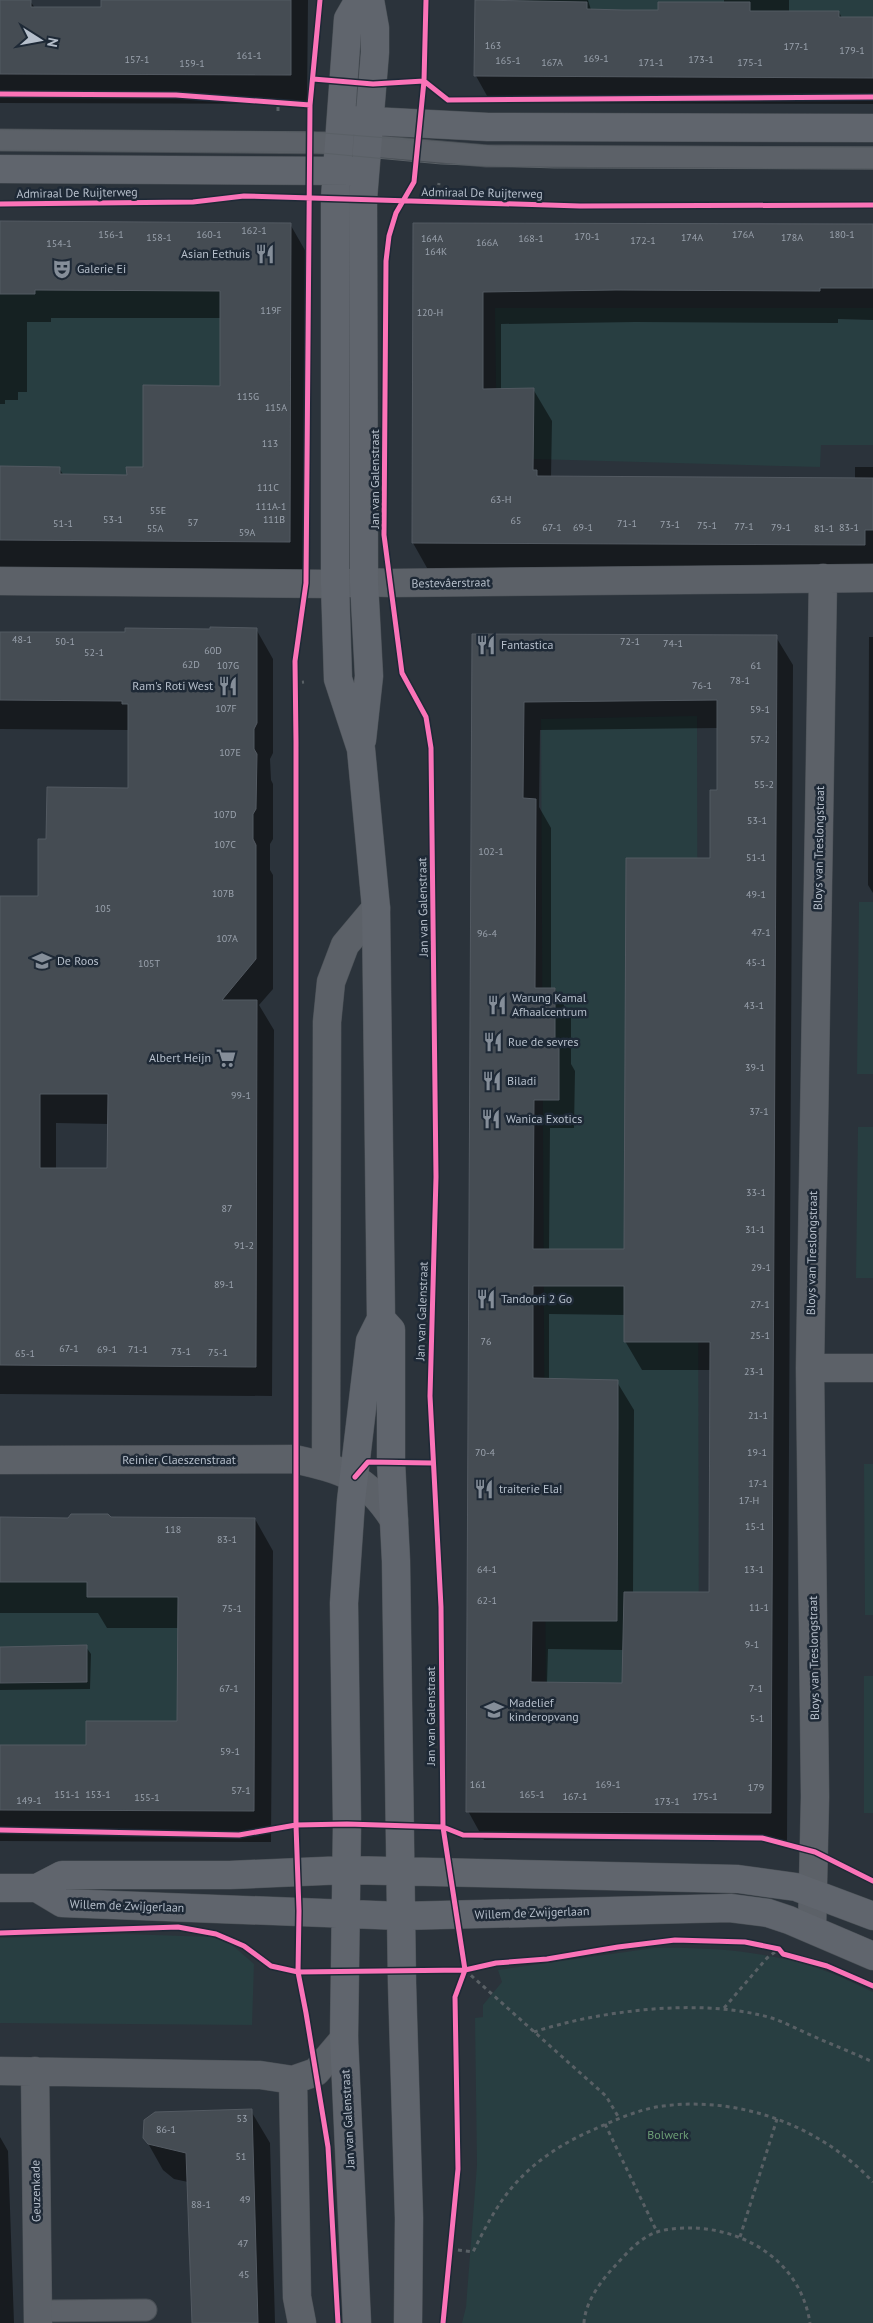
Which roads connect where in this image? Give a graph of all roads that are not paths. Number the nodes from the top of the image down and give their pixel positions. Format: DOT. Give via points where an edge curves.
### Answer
graph roads {
  1 [pos="359,0"];
  2 [pos="370,0"];
  3 [pos="873,128"];
  4 [pos="338,132"];
  5 [pos="369,133"];
  6 [pos="0,140"];
  7 [pos="873,158"];
  8 [pos="0,169"];
  9 [pos="336,171"];
  10 [pos="365,172"];
  11 [pos="823,578"];
  12 [pos="873,578"];
  13 [pos="0,581"];
  14 [pos="364,582"];
  15 [pos="335,584"];
  16 [pos="361,749"];
  17 [pos="376,908"];
  18 [pos="381,1320"];
  19 [pos="810,1368"];
  20 [pos="873,1368"];
  21 [pos="0,1460"];
  22 [pos="326,1466"];
  23 [pos="355,1477"];
  24 [pos="394,1520"];
  25 [pos="346,1870"];
  26 [pos="401,1871"];
  27 [pos="0,1888"];
  28 [pos="37,1888"];
  29 [pos="812,1891"];
  30 [pos="346,1912"];
  31 [pos="401,1916"];
  32 [pos="873,1916"];
  33 [pos="812,1929"];
  34 [pos="873,1956"];
  35 [pos="344,2039"];
  36 [pos="0,2071"];
  37 [pos="34,2072"];
  38 [pos="293,2080"];
  39 [pos="146,2310"];
  40 [pos="38,2317"];
  41 [pos="302,2323"];
  42 [pos="357,2323"];
  43 [pos="408,2323"];
  1 -- 4 [label="main road, Jan van Galenstraat" via="348,19"];
  2 -- 5 [label="main road, Jan van Galenstraat" via="375,28"];
  3 -- 5 [label="main road" via="488,127"];
  4 -- 5 [label="main road"];
  4 -- 6 [label="lane"];
  4 -- 9 [label="main road, Jan van Galenstraat"];
  5 -- 7 [label="lane" via="487,156"];
  5 -- 10 [label="main road, Jan van Galenstraat"];
  8 -- 9 [label="main road, Admiraal De Ruijterweg"];
  9 -- 10 [label="main road, Admiraal De Ruijterweg"];
  9 -- 15 [label="main road, Jan van Galenstraat"];
  10 -- 14 [label="main road, Jan van Galenstraat" via="362,255"];
  11 -- 12 [label="street, Bestevâerstraat"];
  11 -- 14 [label="street, Bestevâerstraat"];
  11 -- 19 [label="street, Bloys van Treslongstraat"];
  13 -- 15 [label="street, Bestevâerstraat"];
  14 -- 15 [label="street, Bestevâerstraat"];
  14 -- 16 [label="main road, Jan van Galenstraat" via="369,676"];
  15 -- 16 [label="main road, Jan van Galenstraat" via="338,679"];
  16 -- 17 [label="main road, Jan van Galenstraat"];
  17 -- 18 [label="main road, Jan van Galenstraat"];
  17 -- 22 [label="street" via="346,945 331,982 327,1022"];
  18 -- 23 [label="main road, Jan van Galenstraat" via="370,1341"];
  18 -- 24 [label="main road, Jan van Galenstraat" via="391,1330"];
  19 -- 20 [label="street"];
  19 -- 29 [label="street, Bloys van Treslongstraat" via="815,1798"];
  21 -- 22 [label="street, Reinier Claeszenstraat" via="294,1460"];
  22 -- 23 [label="street, Reinier Claeszenstraat"];
  23 -- 24 [label="street, Reinier Claeszenstraat" via="383,1502"];
  23 -- 25 [label="main road, Jan van Galenstraat" via="344,1604"];
  24 -- 26 [label="main road, Jan van Galenstraat"];
  25 -- 26 [label="main road"];
  25 -- 28 [label="main road" via="230,1875 62,1876"];
  25 -- 30 [label="main road, Jan van Galenstraat"];
  26 -- 29 [label="main road" via="738,1879"];
  26 -- 31 [label="main road, Jan van Galenstraat"];
  27 -- 28 [label="main road"];
  28 -- 30 [label="main road, Willem de Zwijgerlaan" via="62,1903"];
  29 -- 32 [label="main road"];
  29 -- 33 [label="street, Bloys van Treslongstraat"];
  30 -- 31 [label="main road, Willem de Zwijgerlaan"];
  30 -- 35 [label="main road, Jan van Galenstraat"];
  31 -- 33 [label="main road, Willem de Zwijgerlaan" via="716,1907 768,1913"];
  31 -- 43 [label="main road, Jan van Galenstraat" via="409,2218"];
  33 -- 34 [label="main road, Willem de Zwijgerlaan"];
  35 -- 38 [label="street" via="316,2072"];
  35 -- 42 [label="main road, Jan van Galenstraat"];
  36 -- 37 [label="street"];
  37 -- 38 [label="street" via="260,2075"];
  37 -- 40 [label="street, Geuzenkade"];
  38 -- 41 [label="street" via="297,2297"];
  39 -- 40 [label="lane, Geuzenkade"];
}
